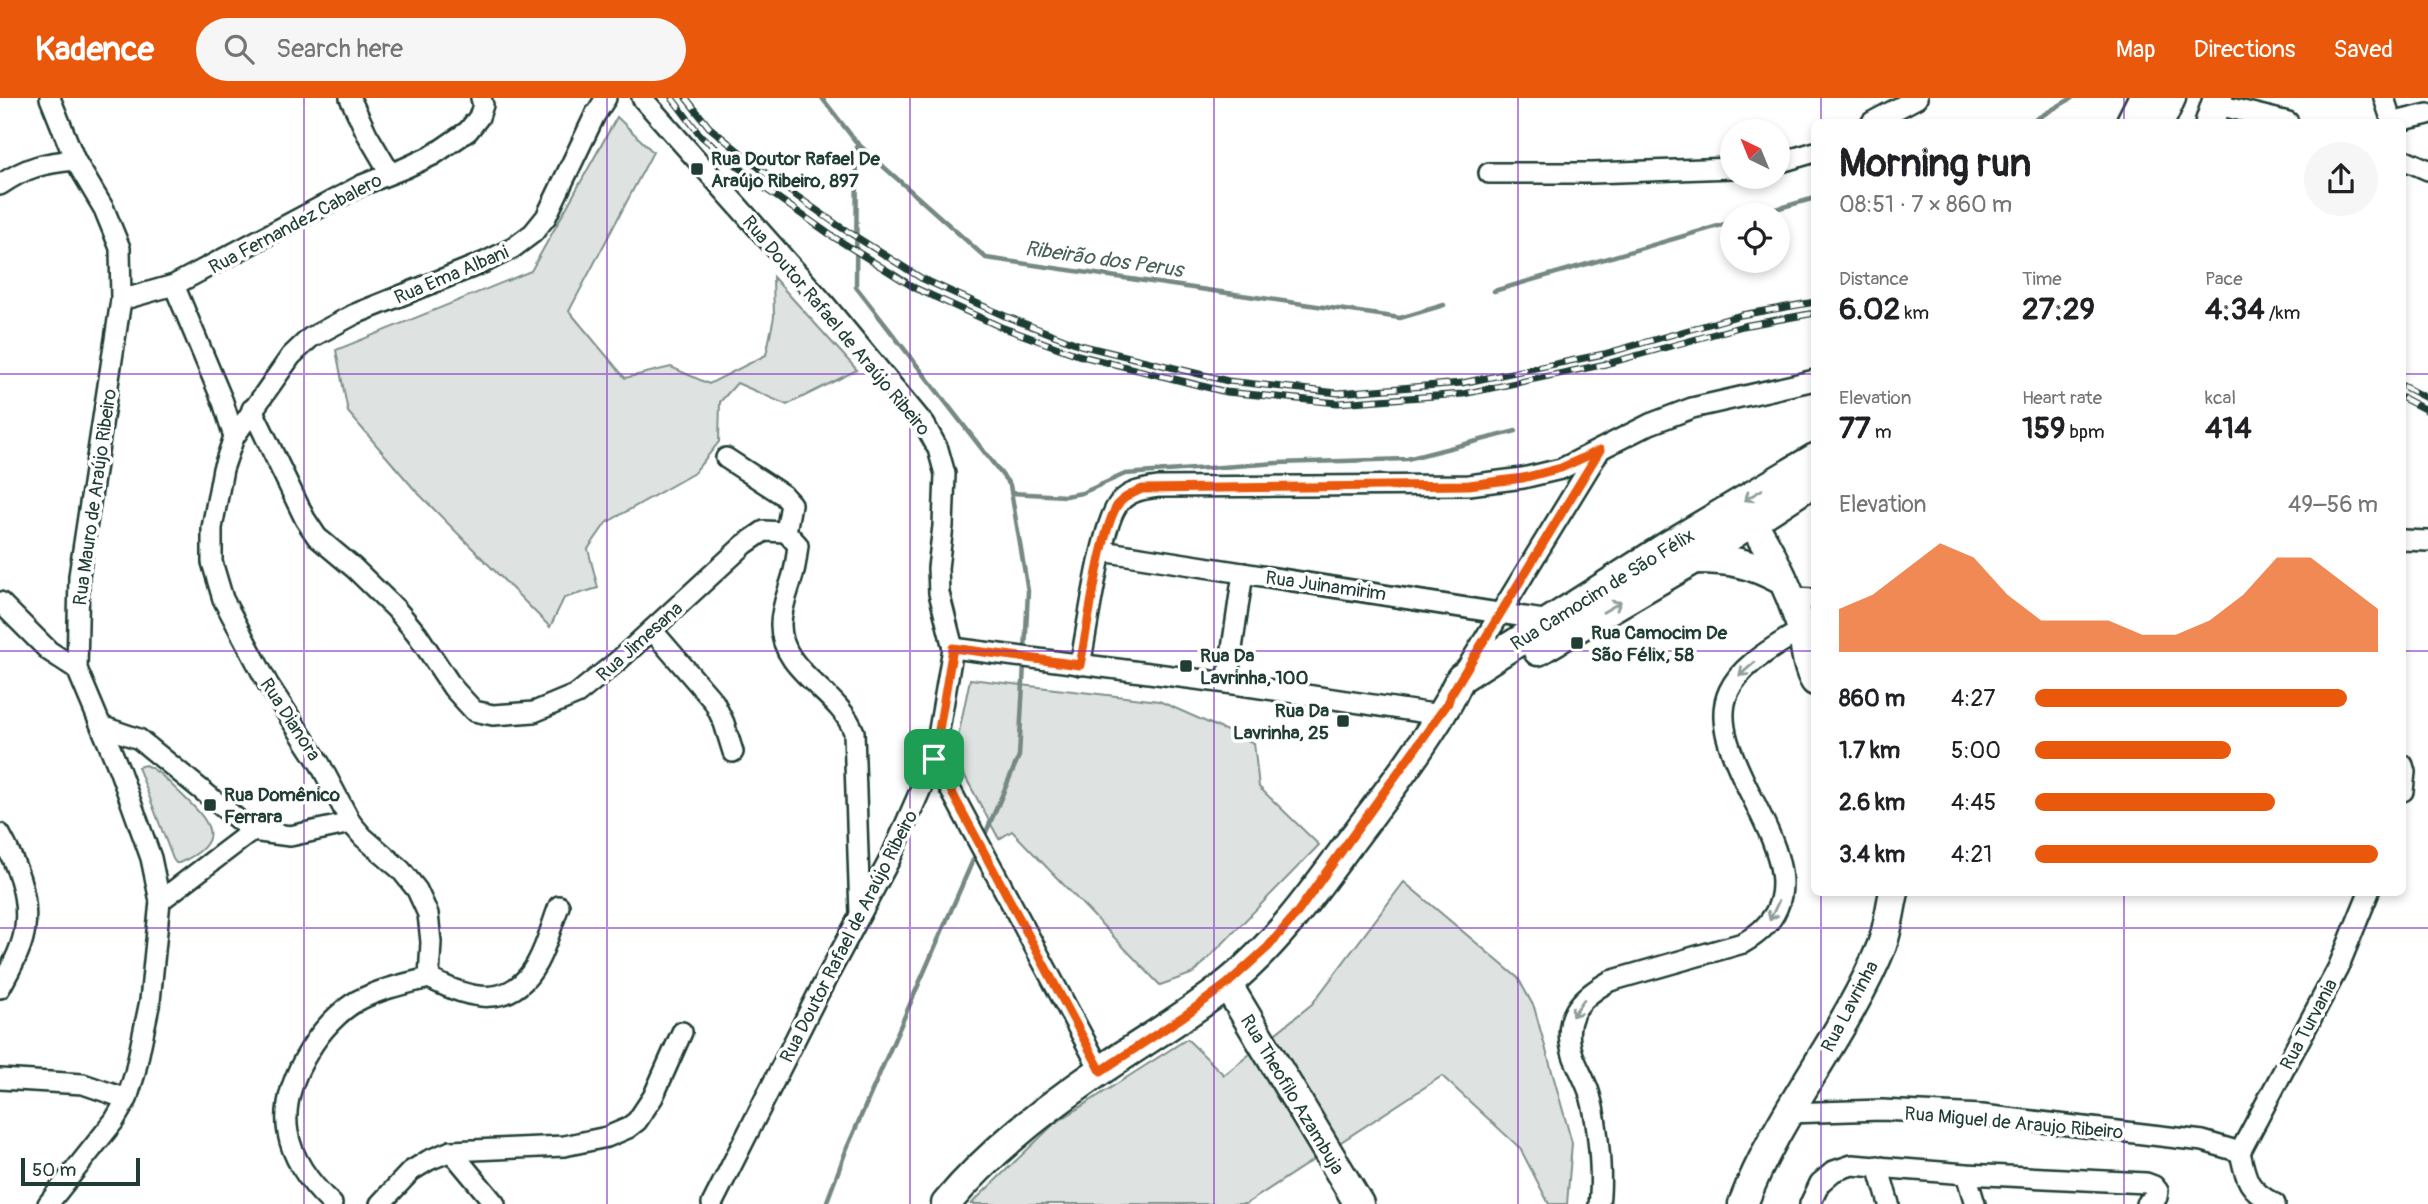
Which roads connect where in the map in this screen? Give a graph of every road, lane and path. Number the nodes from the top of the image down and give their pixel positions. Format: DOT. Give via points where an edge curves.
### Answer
graph roads {
  1 [pos="50,98"];
  2 [pos="350,98"];
  3 [pos="481,98"];
  4 [pos="606,98"];
  5 [pos="642,98"];
  6 [pos="1917,98"];
  7 [pos="2143,98"];
  8 [pos="2171,98"];
  9 [pos="2190,98"];
  10 [pos="2384,98"];
  11 [pos="2215,108"];
  12 [pos="2428,114"];
  13 [pos="1878,119"];
  14 [pos="2132,119"];
  15 [pos="2161,119"];
  16 [pos="2180,119"];
  17 [pos="2272,119"];
  18 [pos="2393,119"];
  19 [pos="2406,119"];
  20 [pos="1811,153"];
  21 [pos="1790,159"];
  22 [pos="75,160"];
  23 [pos="2406,160"];
  24 [pos="1720,168"];
  25 [pos="2428,170"];
  26 [pos="390,173"];
  27 [pos="1489,173"];
  28 [pos="0,185"];
  29 [pos="174,285"];
  30 [pos="121,300"];
  31 [pos="1811,381"];
  32 [pos="252,409"];
  33 [pos="234,437"];
  34 [pos="1600,450"];
  35 [pos="726,458"];
  36 [pos="1811,468"];
  37 [pos="1811,469"];
  38 [pos="1753,523"];
  39 [pos="786,532"];
  40 [pos="2406,540"];
  41 [pos="2428,541"];
  42 [pos="1102,551"];
  43 [pos="1695,559"];
  44 [pos="1243,573"];
  45 [pos="1796,592"];
  46 [pos="0,602"];
  47 [pos="1501,612"];
  48 [pos="1550,621"];
  49 [pos="1802,629"];
  50 [pos="652,630"];
  51 [pos="953,648"];
  52 [pos="1080,665"];
  53 [pos="77,669"];
  54 [pos="1811,674"];
  55 [pos="1461,678"];
  56 [pos="1227,683"];
  57 [pos="1444,709"];
  58 [pos="101,726"];
  59 [pos="733,752"];
  60 [pos="934,759"];
  61 [pos="351,823"];
  62 [pos="252,831"];
  63 [pos="0,834"];
  64 [pos="1893,896"];
  65 [pos="2366,896"];
  66 [pos="160,901"];
  67 [pos="559,906"];
  68 [pos="860,919"];
  69 [pos="429,978"];
  70 [pos="1227,984"];
  71 [pos="0,988"];
  72 [pos="682,1032"];
  73 [pos="1101,1071"];
  74 [pos="0,1079"];
  75 [pos="127,1099"];
  76 [pos="1787,1113"];
  77 [pos="452,1151"];
  78 [pos="2240,1152"];
  79 [pos="1878,1166"];
  80 [pos="1966,1174"];
  81 [pos="48,1204"];
  82 [pos="332,1204"];
  83 [pos="380,1204"];
  84 [pos="495,1204"];
  85 [pos="712,1204"];
  86 [pos="946,1204"];
  87 [pos="1359,1204"];
  88 [pos="1599,1204"];
  89 [pos="1743,1204"];
  90 [pos="1810,1204"];
  91 [pos="1889,1204"];
  92 [pos="1975,1204"];
  93 [pos="2146,1204"];
  94 [pos="2275,1204"];
  1 -- 22 [label="street, Rua Mauro de Araújo Ribeiro"];
  2 -- 26 [label="street"];
  3 -- 26 [label="street, Rua Fernandez Cabalero" via="479,117 468,131 433,155"];
  4 -- 32 [label="street, Rua Ema Albani" via="533,233 485,262 355,314 310,338"];
  5 -- 51 [label="street, Rua Doutor Rafael de Araújo Ribeiro" via="925,425 945,474 939,593"];
  6 -- 13 [label="street"];
  7 -- 14 [label="main road"];
  8 -- 15 [label="main road"];
  9 -- 16 [label="main road"];
  10 -- 18 [label="street"];
  11 -- 17 [label="street"];
  12 -- 19 [label="street"];
  20 -- 21 [label="street"];
  22 -- 28 [label="street" via="45,163"];
  22 -- 30 [label="street, Rua Mauro de Araújo Ribeiro" via="104,209 120,248"];
  23 -- 25 [label="street"];
  24 -- 27 [label="street"];
  26 -- 29 [label="street, Rua Fernandez Cabalero"];
  29 -- 30 [label="street, Rua Fernandez Cabalero"];
  29 -- 33 [label="street"];
  30 -- 53 [label="street, Rua Mauro de Araújo Ribeiro" via="79,576"];
  31 -- 34 [label="street" via="1692,408"];
  32 -- 33 [label="street, Rua Ema Albani"];
  32 -- 50 [label="street, Rua Jimesana" via="317,537 396,609 474,711 510,715 558,704 593,683"];
  33 -- 61 [label="street, Rua Dianora" via="212,528 212,562 223,599"];
  34 -- 42 [label="street" via="1548,472 1469,485 1142,489 1119,503"];
  34 -- 47 [label="street"];
  35 -- 39 [label="street" via="791,504"];
  36 -- 48 [label="main road, Rua Camocim de São Félix, one-way" via="1669,545"];
  37 -- 38 [label="main road, Rua Camocim de São Félix"];
  38 -- 43 [label="main road, Rua Camocim de São Félix"];
  38 -- 45 [label="main road"];
  39 -- 50 [label="street, Rua Jimesana" via="764,531 745,544"];
  39 -- 68 [label="street" via="798,545 781,623 783,644 794,662 845,714 854,732"];
  40 -- 41 [label="street"];
  42 -- 44 [label="street, Rua Juinamirim"];
  42 -- 52 [label="street"];
  43 -- 45 [label="main road" via="1724,559 1759,567"];
  57 -- 43 [label="main road, Rua Camocim de São Félix, one-way"];
  44 -- 47 [label="street, Rua Juinamirim"];
  44 -- 56 [label="street"];
  45 -- 49 [label="main road"];
  46 -- 53 [label="street" via="49,651"];
  47 -- 48 [label="street, Rua Juinamirim"];
  47 -- 55 [label="street"];
  48 -- 55 [label="main road, Rua Camocim de São Félix"];
  49 -- 54 [label="main road"];
  49 -- 88 [label="street, one-way" via="1748,666 1736,678 1724,706 1728,742 1780,871 1782,892 1777,910 1756,936 1743,943 1610,981 1593,990 1570,1021 1573,1055 1590,1096 1599,1156"];
  50 -- 59 [label="street" via="714,702"];
  51 -- 52 [label="street"];
  51 -- 60 [label="street, Rua Doutor Rafael de Araújo Ribeiro"];
  52 -- 56 [label="street"];
  53 -- 58 [label="street, Rua Mauro de Araújo Ribeiro"];
  55 -- 57 [label="main road, Rua Camocim de São Félix"];
  56 -- 57 [label="street"];
  57 -- 70 [label="main road" via="1297,913"];
  58 -- 62 [label="street" via="139,739"];
  58 -- 66 [label="street, Rua Mauro de Araújo Ribeiro" via="151,858"];
  60 -- 68 [label="street, Rua Doutor Rafael de Araújo Ribeiro"];
  60 -- 73 [label="street"];
  61 -- 62 [label="street" via="290,836"];
  61 -- 69 [label="street, Rua Dianora" via="417,890 428,914 432,942"];
  62 -- 66 [label="street"];
  63 -- 71 [label="street" via="21,876 25,929"];
  64 -- 76 [label="main road, Rua Lavrinha" via="1883,943"];
  65 -- 78 [label="street, Rua Turvania" via="2338,968"];
  66 -- 75 [label="street, Rua Mauro de Araújo Ribeiro" via="150,1001"];
  67 -- 69 [label="street" via="537,963 521,984 501,995 476,997 454,992"];
  68 -- 85 [label="street, Rua Doutor Rafael de Araújo Ribeiro"];
  69 -- 82 [label="street" via="388,987 355,1002 317,1037 299,1067 288,1098 287,1129 298,1164"];
  70 -- 73 [label="main road"];
  70 -- 87 [label="main road, Rua Theofilo Azambuja"];
  72 -- 77 [label="street" via="653,1097 628,1129 564,1146"];
  73 -- 86 [label="main road" via="1018,1132"];
  74 -- 75 [label="street" via="83,1084"];
  75 -- 81 [label="street, Rua Mauro de Araújo Ribeiro"];
  76 -- 78 [label="street, Rua Miguel de Araujo Ribeiro" via="1882,1110 1982,1115 2203,1141"];
  76 -- 89 [label="main road, Rua Lavrinha"];
  77 -- 83 [label="street" via="411,1171"];
  77 -- 84 [label="street"];
  78 -- 94 [label="street" via="2250,1186"];
  79 -- 80 [label="street"];
  79 -- 90 [label="street" via="1852,1165 1834,1171 1820,1183"];
  79 -- 91 [label="street"];
  80 -- 92 [label="street"];
  80 -- 93 [label="street" via="2146,1183 2158,1191"];
}
